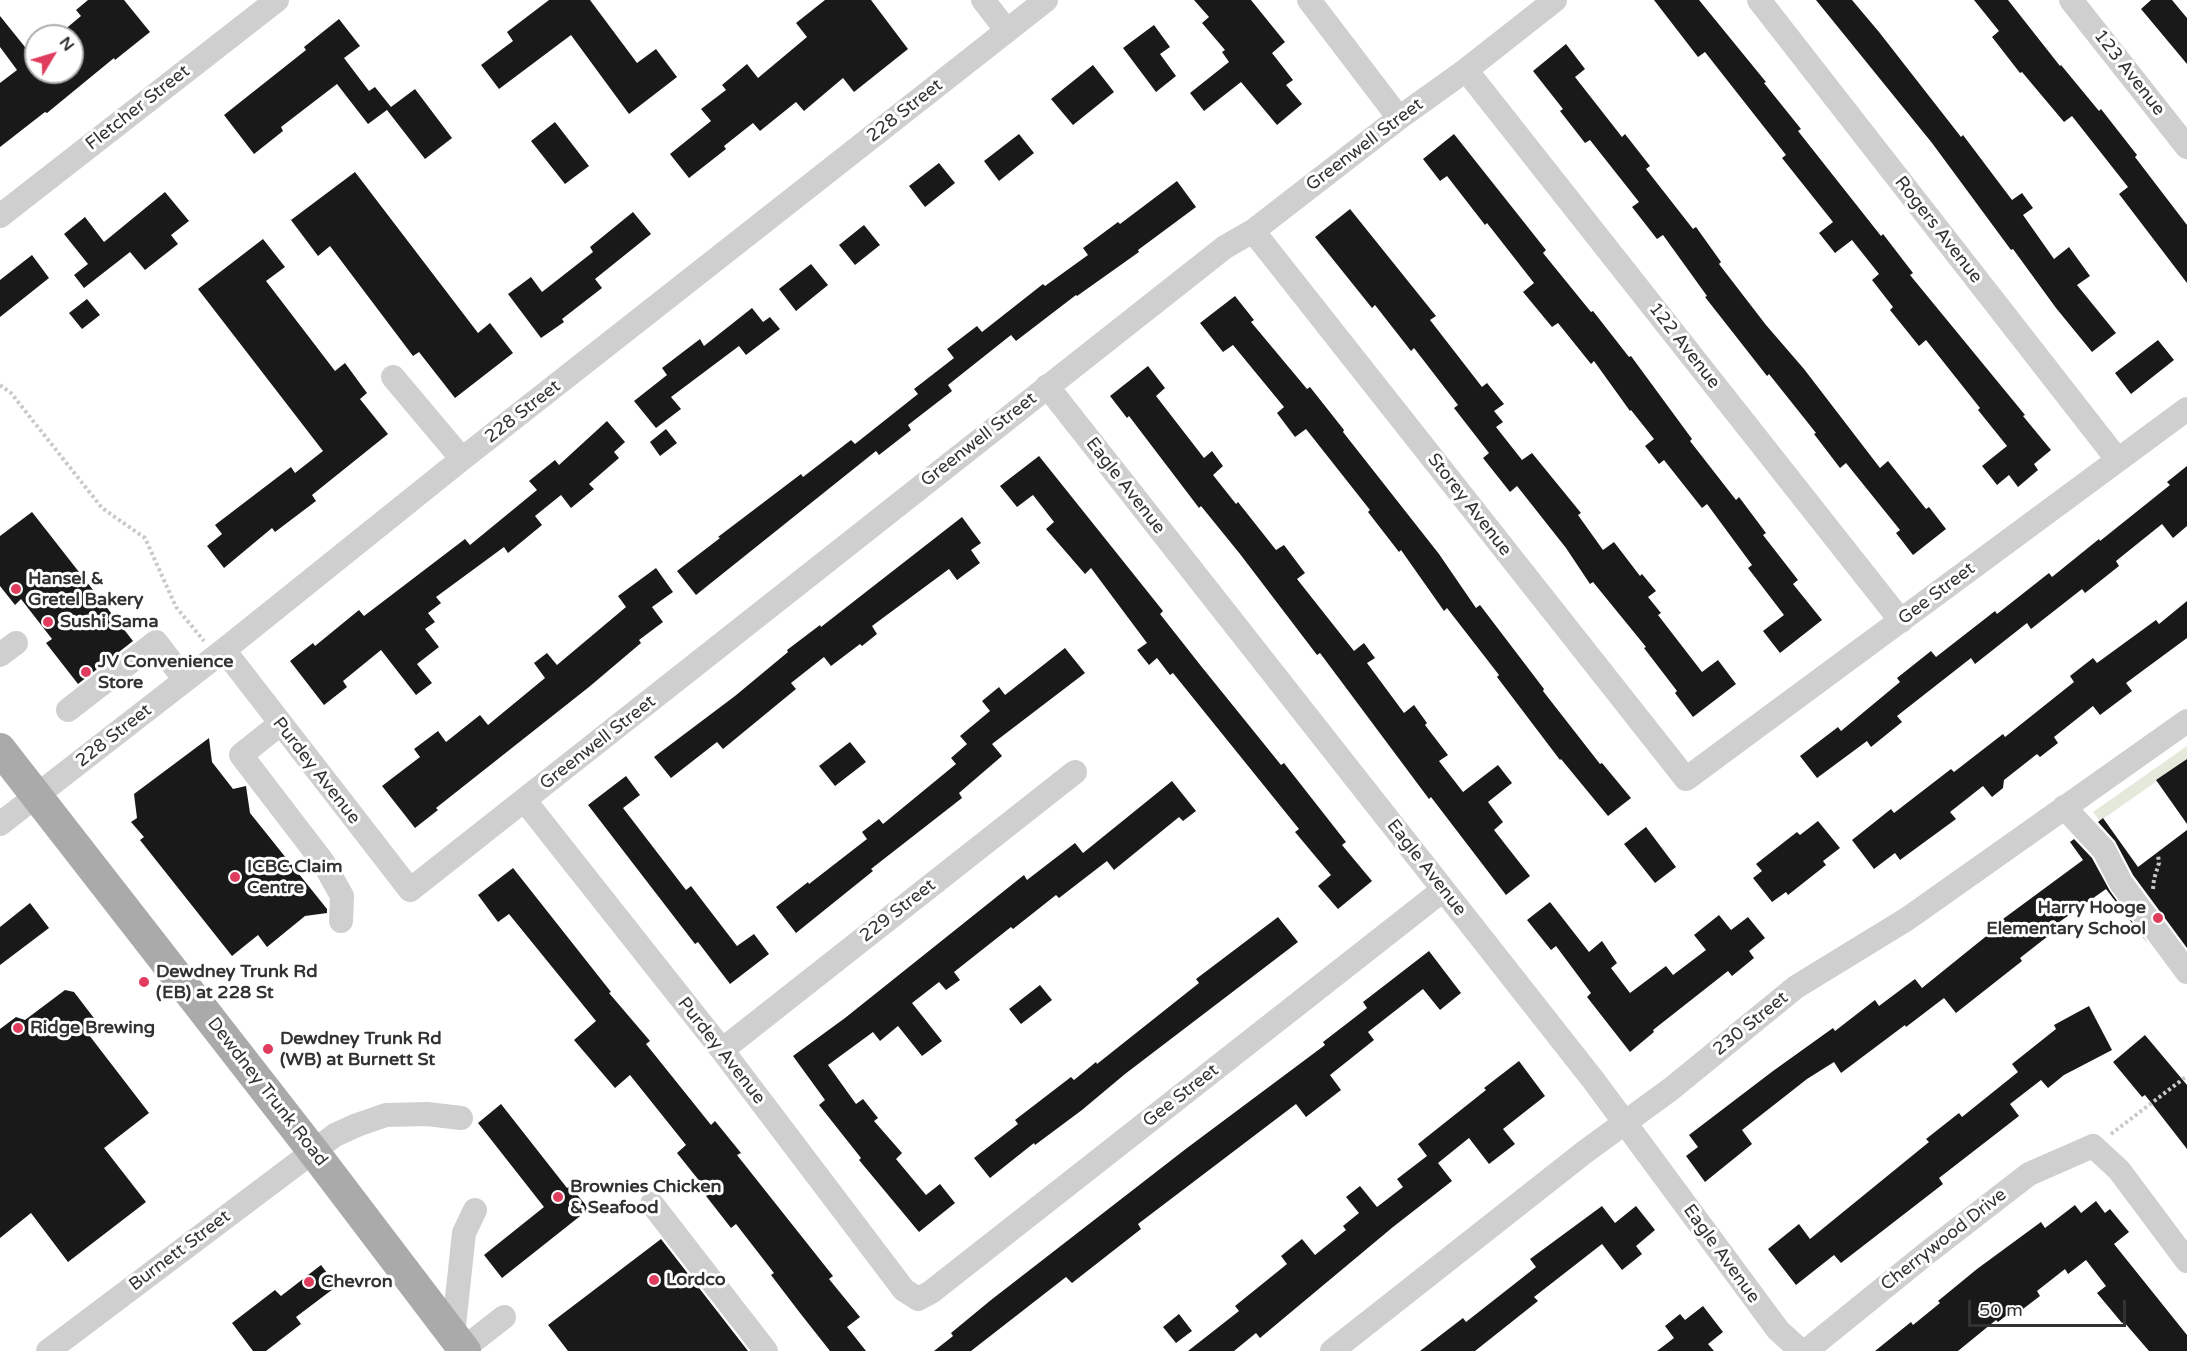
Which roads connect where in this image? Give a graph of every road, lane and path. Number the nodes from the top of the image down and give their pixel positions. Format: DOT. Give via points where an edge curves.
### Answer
graph roads {
  1 [pos="277,0"];
  2 [pos="983,0"];
  3 [pos="1046,0"];
  4 [pos="1309,0"];
  5 [pos="1555,0"];
  6 [pos="1759,0"];
  7 [pos="2071,0"];
  8 [pos="1007,31"];
  9 [pos="1466,70"];
  10 [pos="1399,118"];
  11 [pos="2187,147"];
  12 [pos="0,216"];
  13 [pos="1252,231"];
  14 [pos="393,377"];
  15 [pos="0,385"];
  16 [pos="1047,386"];
  17 [pos="2187,409"];
  18 [pos="462,459"];
  19 [pos="2117,459"];
  20 [pos="1901,621"];
  21 [pos="220,653"];
  22 [pos="185,680"];
  23 [pos="68,710"];
  24 [pos="2187,721"];
  25 [pos="280,724"];
  26 [pos="0,749"];
  27 [pos="1075,772"];
  28 [pos="1686,779"];
  29 [pos="36,796"];
  30 [pos="525,801"];
  31 [pos="2064,807"];
  32 [pos="0,824"];
  33 [pos="1443,890"];
  34 [pos="410,891"];
  35 [pos="341,921"];
  36 [pos="2187,972"];
  37 [pos="722,1050"];
  38 [pos="2187,1076"];
  39 [pos="461,1118"];
  40 [pos="1625,1123"];
  41 [pos="2093,1146"];
  42 [pos="313,1151"];
  43 [pos="652,1203"];
  44 [pos="475,1210"];
  45 [pos="2187,1261"];
  46 [pos="918,1299"];
  47 [pos="504,1317"];
  48 [pos="460,1345"];
  49 [pos="48,1351"];
  50 [pos="766,1351"];
  51 [pos="1332,1351"];
  52 [pos="1804,1351"];
  1 -- 12 [label="street, Fletcher Street"];
  2 -- 8 [label="street"];
  3 -- 8 [label="street, 228 Street"];
  4 -- 10 [label="street"];
  5 -- 9 [label="street, Greenwell Street"];
  6 -- 19 [label="street, Rogers Avenue"];
  7 -- 11 [label="street, 123 Avenue"];
  8 -- 18 [label="street, 228 Street"];
  9 -- 10 [label="street, Greenwell Street"];
  9 -- 20 [label="street, 122 Avenue"];
  10 -- 13 [label="street, Greenwell Street"];
  13 -- 16 [label="street, Greenwell Street" via="1225,247"];
  13 -- 28 [label="street, Storey Avenue"];
  14 -- 18 [label="street"];
  15 -- 21 [label="path" via="11,393 102,507 145,538 176,607"];
  16 -- 30 [label="street, Greenwell Street"];
  16 -- 33 [label="street, Eagle Avenue"];
  17 -- 19 [label="street, Gee Street"];
  18 -- 21 [label="street, 228 Street"];
  19 -- 20 [label="street, Gee Street"];
  20 -- 28 [label="street, Gee Street"];
  21 -- 22 [label="street, 228 Street"];
  21 -- 25 [label="street, Purdey Avenue"];
  22 -- 23 [label="street" via="156,642"];
  22 -- 29 [label="street, 228 Street"];
  24 -- 31 [label="street, 230 Street"];
  25 -- 34 [label="street, Purdey Avenue"];
  25 -- 35 [label="street" via="241,755 323,862 342,896"];
  26 -- 29 [label="main road, Dewdney Trunk Road"];
  27 -- 37 [label="street, 229 Street"];
  29 -- 32 [label="street, 228 Street"];
  29 -- 42 [label="main road, Dewdney Trunk Road"];
  30 -- 34 [label="street, Greenwell Street"];
  30 -- 37 [label="street, Purdey Avenue"];
  31 -- 36 [label="street" via="2104,850 2121,883"];
  31 -- 40 [label="street, 230 Street" via="1907,919 1796,987"];
  33 -- 40 [label="street, Eagle Avenue"];
  33 -- 46 [label="street, Gee Street"];
  37 -- 46 [label="street, Purdey Avenue" via="904,1290"];
  38 -- 41 [label="path"];
  39 -- 42 [label="street, Burnett Street" via="386,1115 335,1135"];
  40 -- 51 [label="street, 230 Street"];
  40 -- 52 [label="street, Eagle Avenue" via="1778,1330"];
  41 -- 45 [label="street" via="2119,1170"];
  41 -- 52 [label="street, Cherrywood Drive" via="2029,1174"];
  42 -- 48 [label="main road, Dewdney Trunk Road"];
  42 -- 49 [label="street, Burnett Street"];
  43 -- 50 [label="street"];
  44 -- 48 [label="street" via="464,1233"];
  47 -- 48 [label="street"];
}
